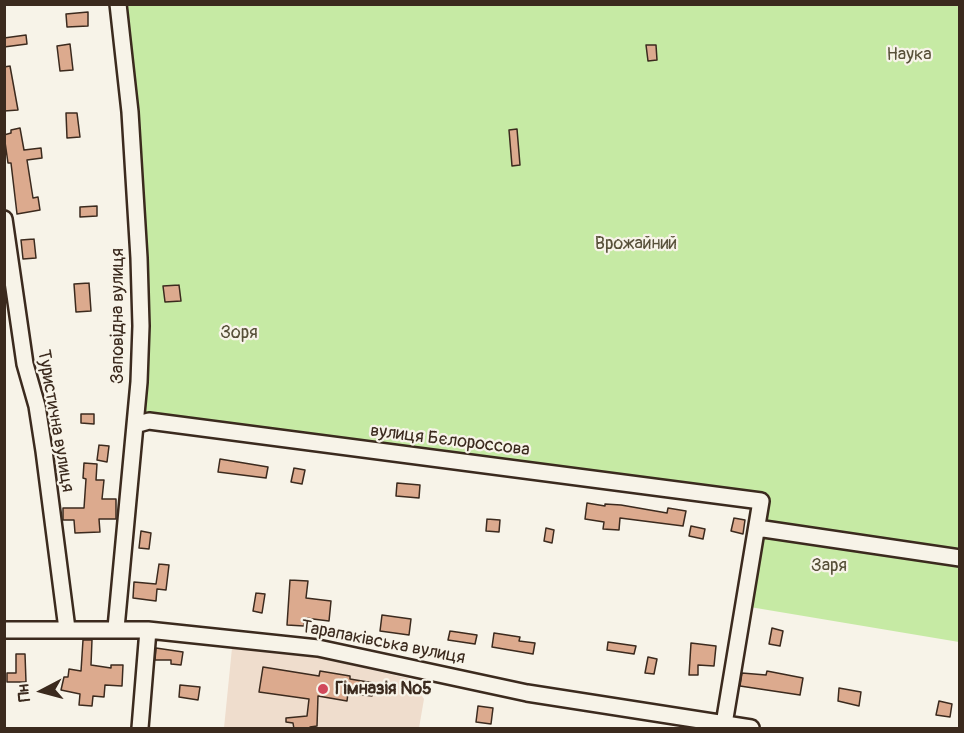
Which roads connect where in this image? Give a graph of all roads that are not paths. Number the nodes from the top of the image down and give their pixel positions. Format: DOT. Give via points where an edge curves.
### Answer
graph roads {
  1 [pos="118,4"];
  2 [pos="4,219"];
  3 [pos="8,276"];
  4 [pos="135,425"];
  5 [pos="757,528"];
  6 [pos="960,558"];
  7 [pos="116,628"];
  8 [pos="4,630"];
  9 [pos="67,630"];
  10 [pos="148,630"];
  11 [pos="724,724"];
  12 [pos="140,729"];
  13 [pos="751,729"];
  1 -- 4 [label="street, Заповідна вулиця" via="130,112 139,258 141,326"];
  2 -- 3 [label="street, Туристична вулиця"];
  3 -- 9 [label="street, Туристична вулиця" via="37,406"];
  4 -- 5 [label="street, вулиця Бєлороссова" via="149,421 761,501"];
  4 -- 7 [label="street, Заповідна вулиця"];
  5 -- 6 [label="street"];
  5 -- 11 [label="street"];
  7 -- 9 [label="street, Тарапаківська вулиця"];
  7 -- 10 [label="street, Тарапаківська вулиця"];
  8 -- 9 [label="street, Тарапаківська вулиця"];
  10 -- 11 [label="street, Тарапаківська вулиця" via="318,648 527,693"];
  10 -- 12 [label="street"];
  11 -- 13 [label="street, Тарапаківська вулиця"];
}
